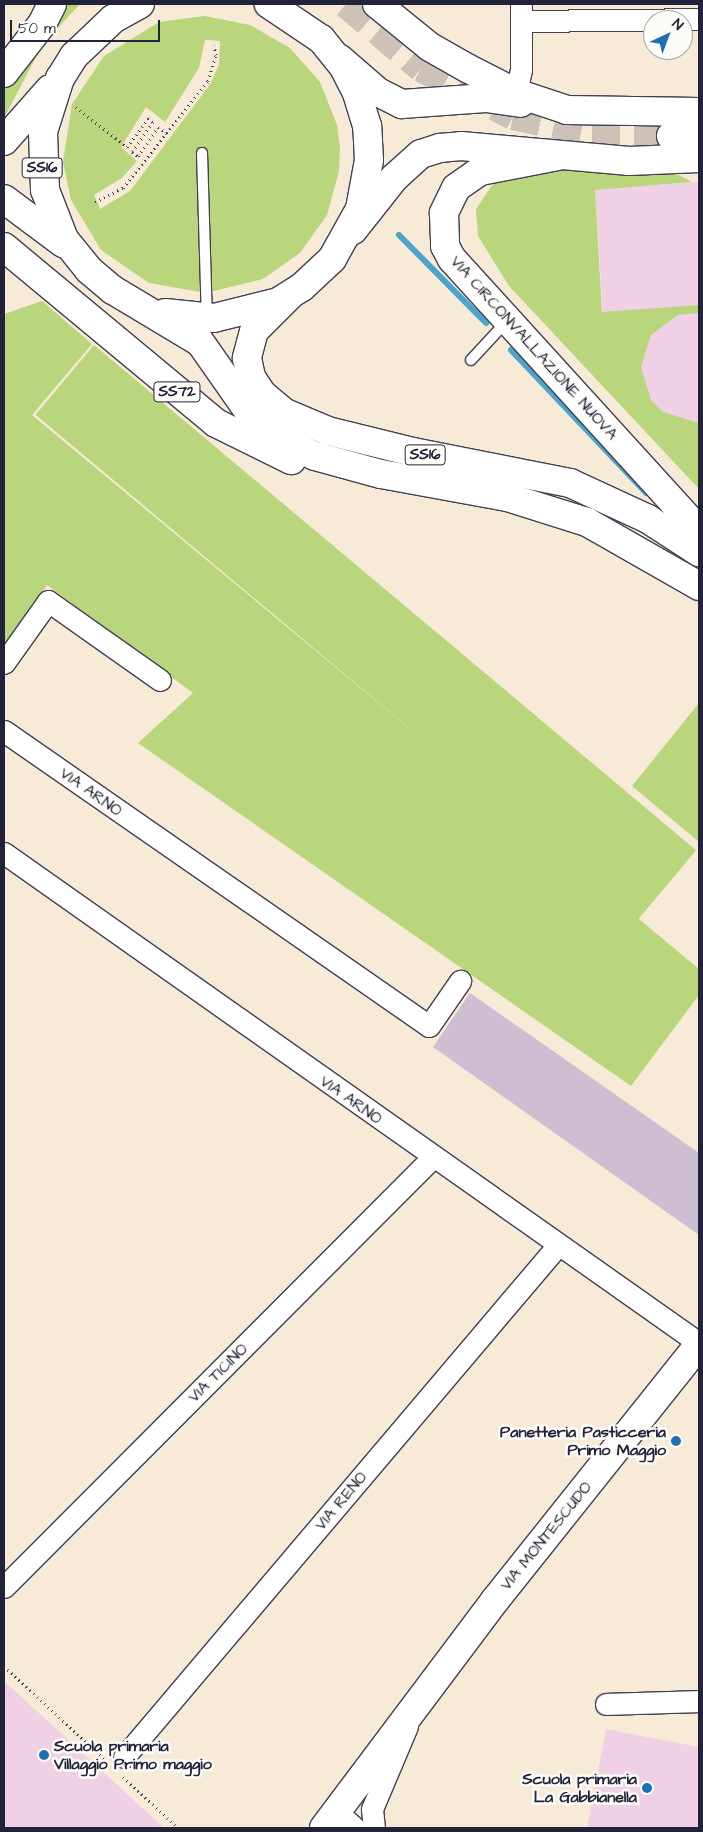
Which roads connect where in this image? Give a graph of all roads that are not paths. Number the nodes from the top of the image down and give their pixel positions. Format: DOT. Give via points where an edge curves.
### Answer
graph roads {
  1 [pos="52,4"];
  2 [pos="140,4"];
  3 [pos="269,4"];
  4 [pos="377,4"];
  5 [pos="114,11"];
  6 [pos="521,12"];
  7 [pos="699,19"];
  8 [pos="333,52"];
  9 [pos="4,73"];
  10 [pos="60,78"];
  11 [pos="516,92"];
  12 [pos="567,110"];
  13 [pos="699,112"];
  14 [pos="671,136"];
  15 [pos="699,136"];
  16 [pos="4,141"];
  17 [pos="202,154"];
  18 [pos="558,156"];
  19 [pos="699,158"];
  20 [pos="4,199"];
  21 [pos="343,244"];
  22 [pos="4,247"];
  23 [pos="74,253"];
  24 [pos="289,296"];
  25 [pos="140,305"];
  26 [pos="207,318"];
  27 [pos="508,320"];
  28 [pos="471,360"];
  29 [pos="381,474"];
  30 [pos="699,530"];
  31 [pos="699,552"];
  32 [pos="699,586"];
  33 [pos="4,663"];
  34 [pos="160,680"];
  35 [pos="4,731"];
  36 [pos="4,853"];
  37 [pos="460,981"];
  38 [pos="432,1158"];
  39 [pos="558,1245"];
  40 [pos="699,1344"];
  41 [pos="4,1587"];
  42 [pos="699,1701"];
  43 [pos="606,1704"];
  44 [pos="414,1706"];
  45 [pos="118,1766"];
  46 [pos="337,1823"];
  47 [pos="374,1828"];
  1 -- 9 [label="main road" via="42,24"];
  2 -- 5 [label="main road, SS16"];
  3 -- 8 [label="main road, SS16" via="309,28"];
  4 -- 11 [label="main road" via="430,47"];
  5 -- 10 [label="main road, SS16" via="86,41"];
  6 -- 7 [label="street"];
  6 -- 11 [label="street" via="521,70"];
  8 -- 12 [label="main road" via="378,92 402,104 486,98"];
  8 -- 21 [label="main road, SS16" via="357,94 369,141 365,191"];
  10 -- 16 [label="main road"];
  10 -- 23 [label="main road, SS16" via="48,107 41,162 56,222"];
  11 -- 12 [label="main road"];
  12 -- 13 [label="main road"];
  14 -- 15 [label="main road"];
  17 -- 26 [label="lane"];
  18 -- 19 [label="main road" via="629,161"];
  18 -- 21 [label="main road" via="462,146 420,154 394,178"];
  18 -- 27 [label="main road, VIA CIRCONVALLAZIONE NUOVA" via="480,171 456,188 444,213 445,246 452,259"];
  20 -- 23 [label="main road"];
  21 -- 24 [label="main road, SS16" via="314,278"];
  22 -- 29 [label="main road, SS72" via="216,424 292,460 322,469"];
  23 -- 25 [label="main road, SS16" via="113,290"];
  24 -- 26 [label="main road, SS16" via="258,310"];
  24 -- 31 [label="main road, SS16" via="254,332 247,358 251,377 262,394 285,413 328,431 413,452 570,483 639,515"];
  25 -- 26 [label="main road, SS16" via="170,315"];
  25 -- 29 [label="main road, SS16" via="200,342 237,398 269,431 315,456"];
  27 -- 28 [label="lane"];
  27 -- 30 [label="main road, VIA CIRCONVALLAZIONE NUOVA"];
  29 -- 32 [label="main road, SS16" via="507,496 587,522"];
  33 -- 34 [label="street" via="48,601"];
  35 -- 37 [label="street, VIA ARNO" via="429,1026"];
  36 -- 38 [label="street, VIA ARNO"];
  38 -- 39 [label="street, VIA ARNO"];
  38 -- 41 [label="street, VIA TICINO"];
  39 -- 40 [label="street, VIA ARNO"];
  39 -- 45 [label="street, VIA RENO"];
  40 -- 44 [label="main road, VIA MONTESCUDO"];
  42 -- 43 [label="street"];
  44 -- 46 [label="main road, VIA MONTESCUDO"];
  44 -- 47 [label="street, VIA MONTESCUDO" via="372,1810"];
}
